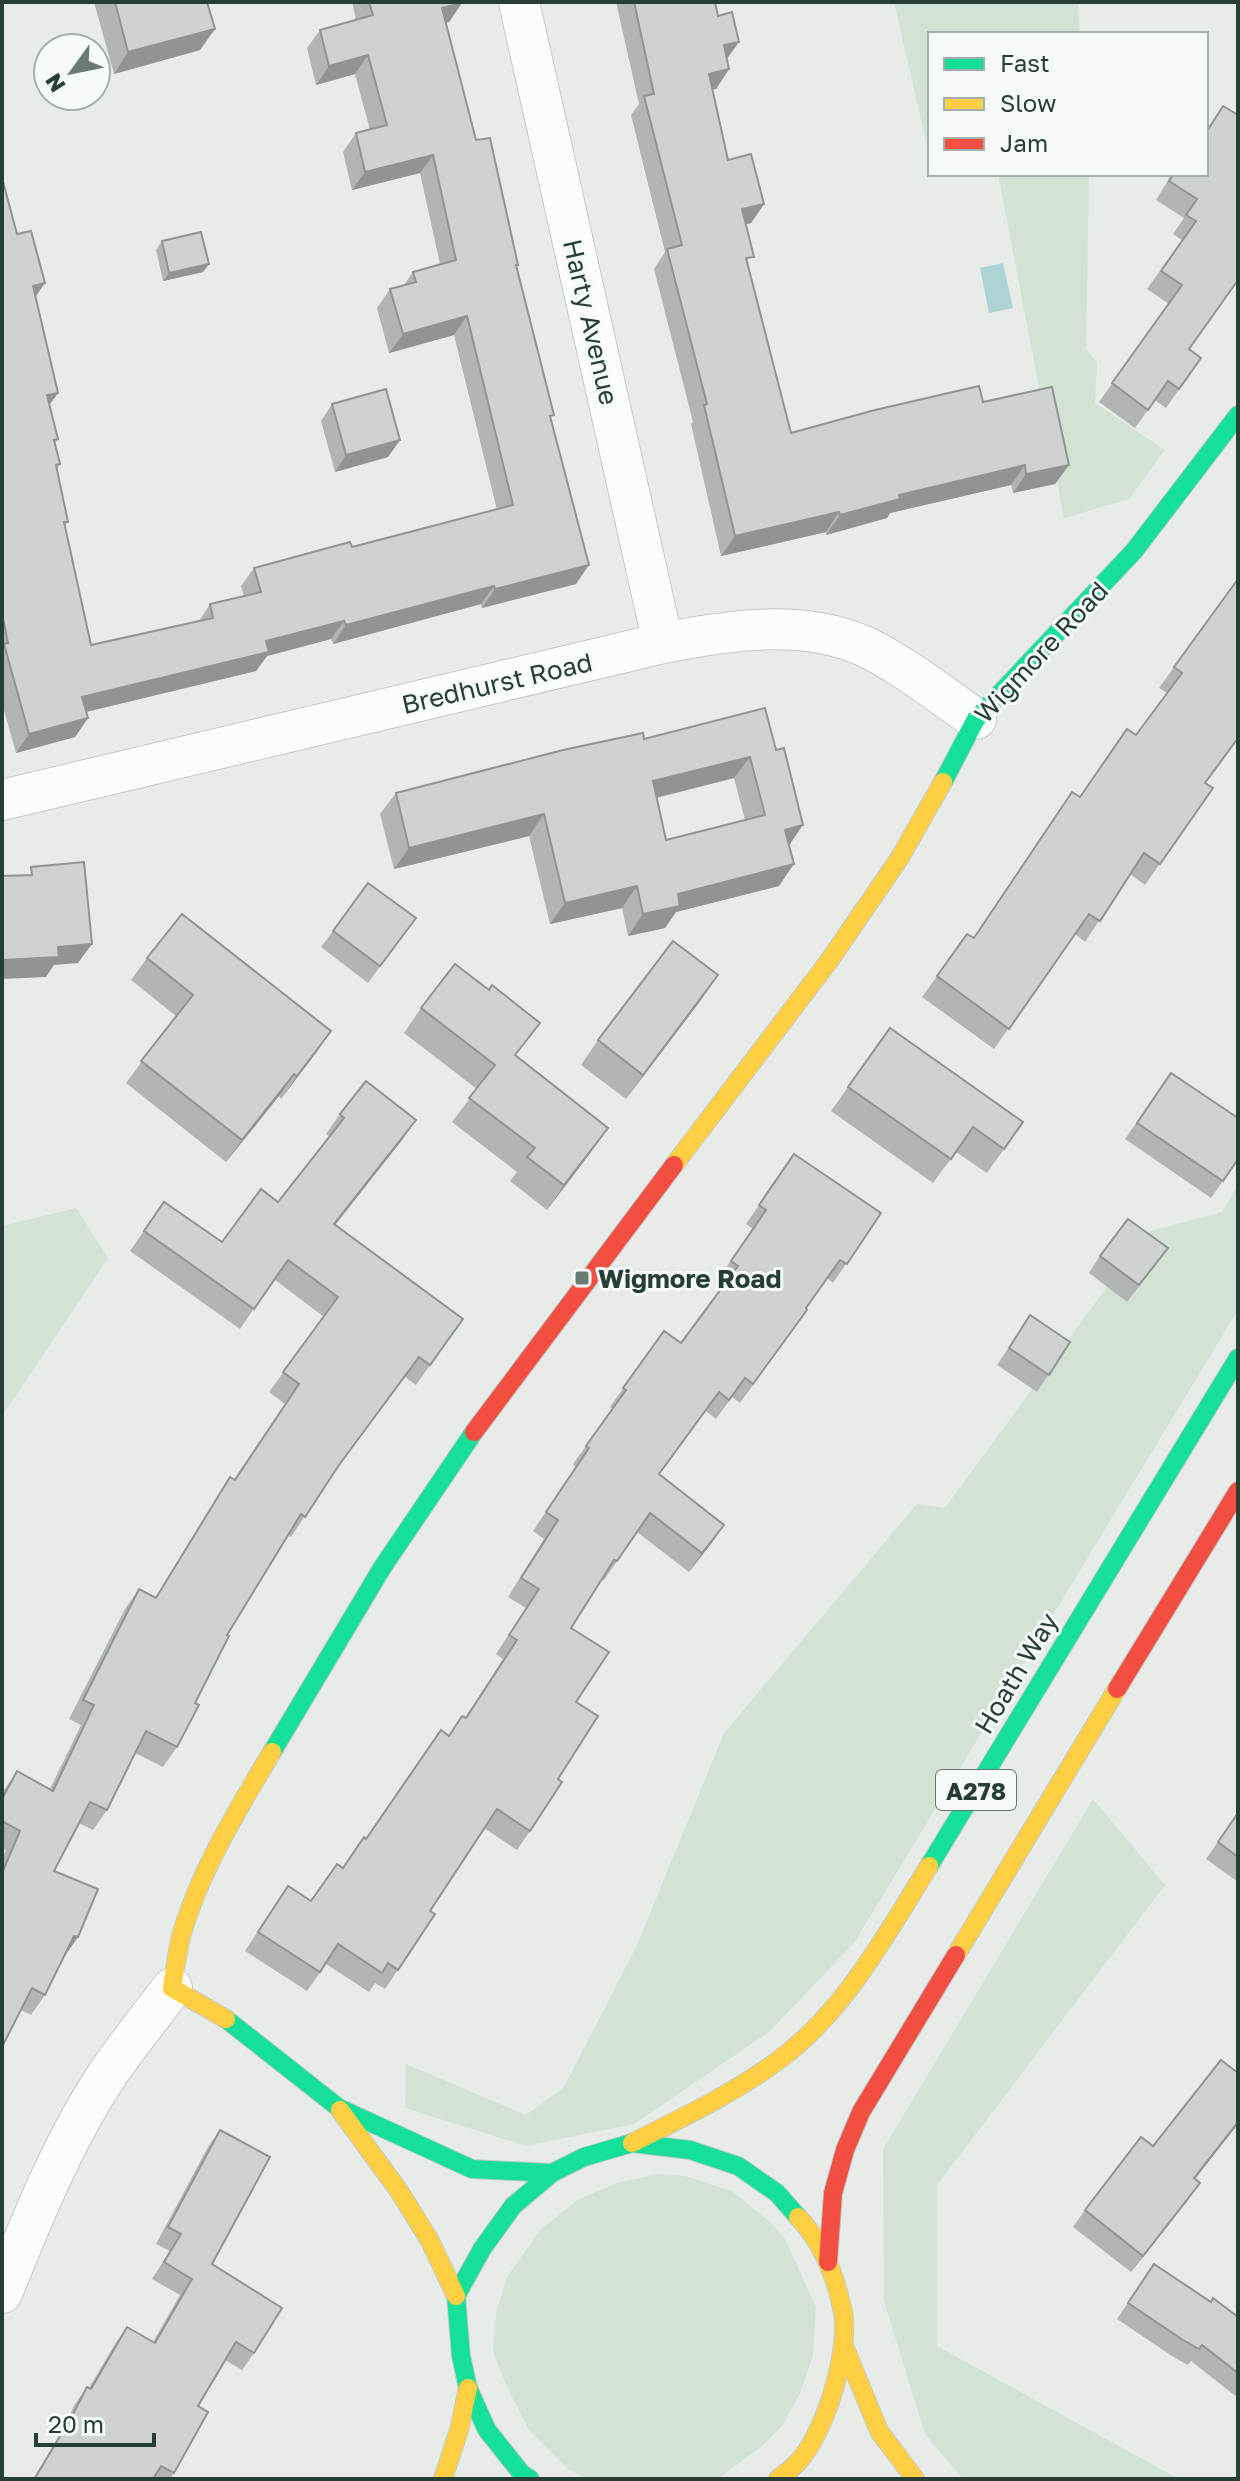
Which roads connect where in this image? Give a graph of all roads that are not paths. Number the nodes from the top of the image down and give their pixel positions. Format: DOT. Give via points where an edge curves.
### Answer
graph roads {
  1 [pos="519,2"];
  2 [pos="1238,415"];
  3 [pos="663,643"];
  4 [pos="976,719"];
  5 [pos="2,800"];
  6 [pos="1238,1358"];
  7 [pos="1238,1491"];
  8 [pos="172,1988"];
  9 [pos="339,2108"];
  10 [pos="632,2143"];
  11 [pos="552,2173"];
  12 [pos="828,2262"];
  13 [pos="2,2293"];
  14 [pos="456,2296"];
  15 [pos="844,2346"];
  16 [pos="468,2388"];
  17 [pos="443,2479"];
  18 [pos="530,2479"];
  19 [pos="778,2479"];
  20 [pos="915,2479"];
  1 -- 3 [label="street, Harty Avenue"];
  2 -- 4 [label="main road, Wigmore Road" via="1134,551"];
  3 -- 4 [label="street, Bredhurst Road" via="783,629 843,638 888,659"];
  3 -- 5 [label="street, Bredhurst Road"];
  4 -- 8 [label="main road, Wigmore Road" via="899,859 829,961 535,1348 382,1568 203,1877 181,1937"];
  6 -- 10 [label="main road, Hoath Way / A278" via="960,1816 847,1991 778,2061 731,2092"];
  7 -- 12 [label="main road, A278" via="861,2112 833,2193"];
  8 -- 9 [label="main road" via="230,2022"];
  8 -- 13 [label="street, Wigmore Road" via="109,2072 62,2152"];
  9 -- 11 [label="main road" via="472,2169"];
  9 -- 14 [label="main road" via="399,2191"];
  10 -- 11 [label="main road"];
  10 -- 12 [label="main road" via="690,2150 738,2166 777,2193 805,2224"];
  11 -- 14 [label="main road" via="513,2206"];
  12 -- 15 [label="main road" via="843,2313"];
  14 -- 16 [label="main road"];
  15 -- 19 [label="main road" via="827,2413 799,2462"];
  15 -- 20 [label="main road" via="879,2431"];
  16 -- 17 [label="main road"];
  16 -- 18 [label="main road" via="487,2430"];
}
